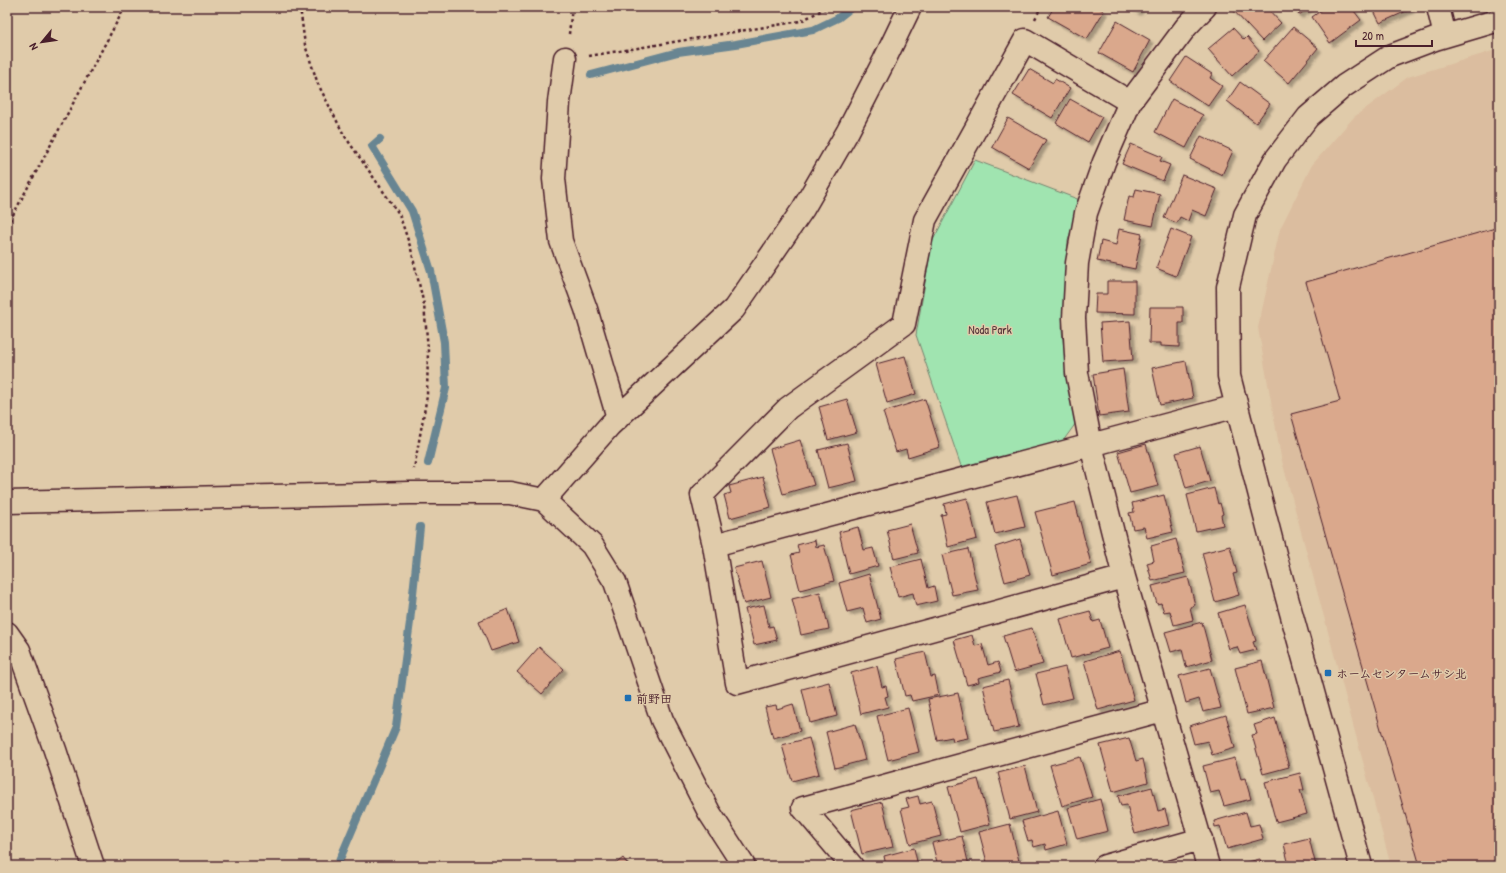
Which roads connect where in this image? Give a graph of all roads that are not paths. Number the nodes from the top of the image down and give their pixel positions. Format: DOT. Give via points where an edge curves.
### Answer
graph roads {
  1 [pos="910,7"];
  2 [pos="1205,7"];
  3 [pos="1438,7"];
  4 [pos="1499,20"];
  5 [pos="1445,36"];
  6 [pos="565,58"];
  7 [pos="1130,102"];
  8 [pos="1237,406"];
  9 [pos="618,418"];
  10 [pos="1091,445"];
  11 [pos="544,500"];
  12 [pos="7,502"];
  13 [pos="714,545"];
  14 [pos="1124,577"];
  15 [pos="7,633"];
  16 [pos="1163,710"];
  17 [pos="1201,839"];
  18 [pos="93,866"];
  19 [pos="744,866"];
  20 [pos="852,866"];
  21 [pos="1105,866"];
  22 [pos="1208,866"];
  23 [pos="1362,866"];
  1 -- 9 [label="street" via="848,131 804,210 734,309"];
  2 -- 7 [label="street" via="1186,27"];
  3 -- 5 [label="street"];
  4 -- 5 [label="street"];
  5 -- 8 [label="street" via="1390,56 1344,86 1308,117 1271,167 1245,215 1228,286 1229,376"];
  6 -- 9 [label="street" via="554,179 561,241 586,309"];
  7 -- 10 [label="street" via="1104,162 1086,213 1077,263 1074,318 1078,373"];
  7 -- 13 [label="street" via="1025,40 926,220 904,324 788,408 702,495"];
  8 -- 10 [label="street"];
  8 -- 23 [label="street" via="1276,558"];
  9 -- 11 [label="street"];
  10 -- 13 [label="street"];
  10 -- 14 [label="street"];
  11 -- 12 [label="street" via="510,494 410,493"];
  11 -- 19 [label="street" via="592,545 615,582 662,720 709,812"];
  13 -- 14 [label="street" via="737,683"];
  14 -- 16 [label="street"];
  15 -- 18 [label="street" via="19,650"];
  16 -- 17 [label="street"];
  16 -- 20 [label="street" via="803,808"];
  17 -- 21 [label="street"];
  17 -- 22 [label="street"];
}
